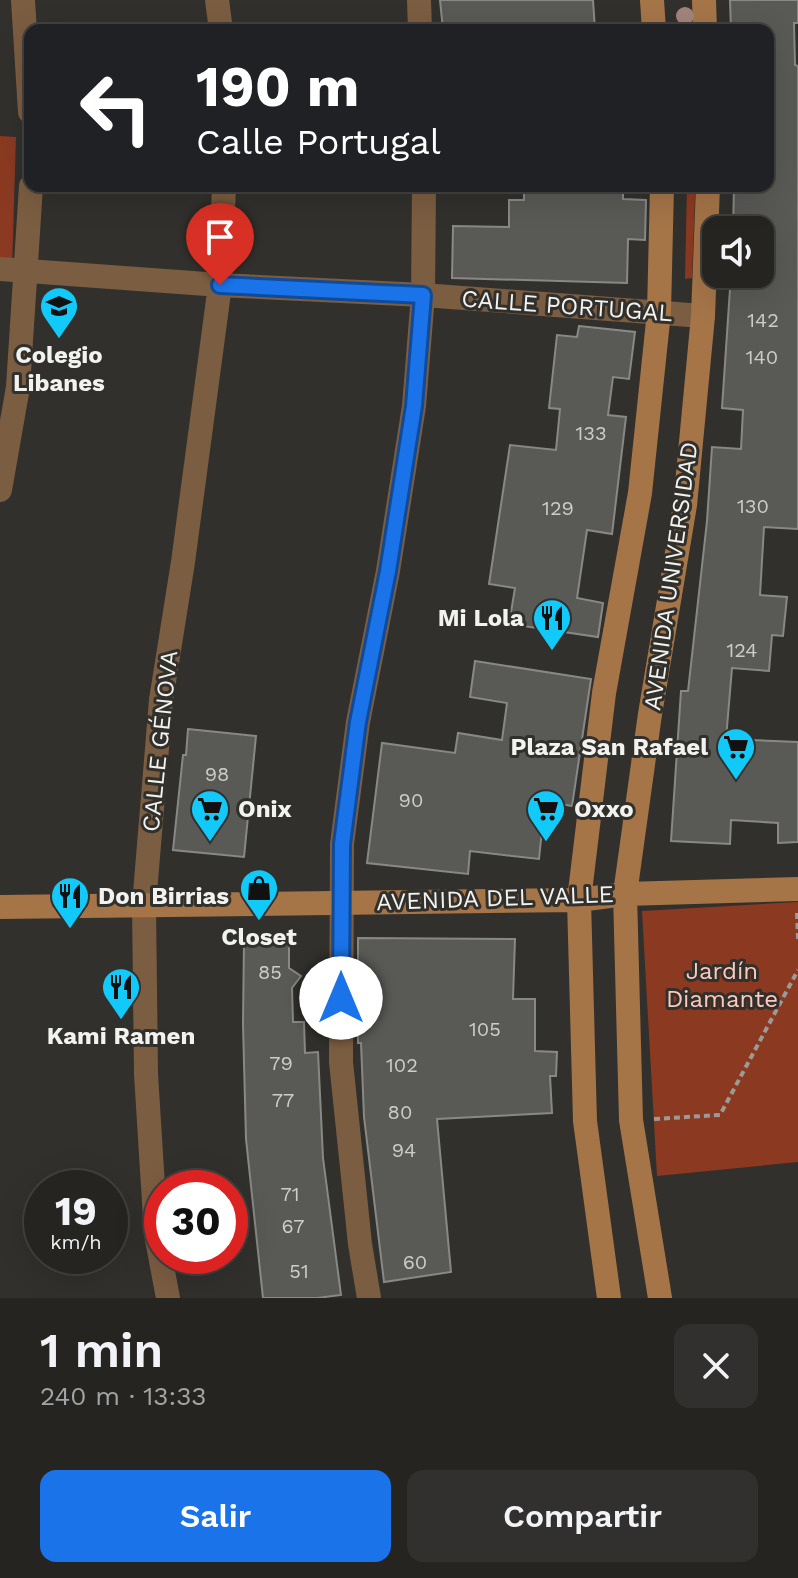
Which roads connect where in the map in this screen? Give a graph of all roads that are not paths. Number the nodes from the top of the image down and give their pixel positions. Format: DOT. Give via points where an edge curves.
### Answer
graph roads {
  1 [pos="23,0"];
  2 [pos="217,0"];
  3 [pos="419,0"];
  4 [pos="652,0"];
  5 [pos="704,0"];
  6 [pos="24,24"];
  7 [pos="220,24"];
  8 [pos="420,24"];
  9 [pos="654,24"];
  10 [pos="705,24"];
  11 [pos="31,192"];
  12 [pos="224,192"];
  13 [pos="424,192"];
  14 [pos="662,192"];
  15 [pos="708,192"];
  16 [pos="0,269"];
  17 [pos="27,271"];
  18 [pos="220,285"];
  19 [pos="423,295"];
  20 [pos="659,312"];
  21 [pos="703,316"];
  22 [pos="0,490"];
  23 [pos="798,889"];
  24 [pos="625,894"];
  25 [pos="579,900"];
  26 [pos="342,903"];
  27 [pos="144,905"];
  28 [pos="0,907"];
  29 [pos="168,1298"];
  30 [pos="369,1298"];
  31 [pos="609,1298"];
  32 [pos="660,1298"];
  1 -- 6 [label="street"];
  2 -- 7 [label="street"];
  3 -- 8 [label="street"];
  4 -- 9 [label="main road"];
  5 -- 10 [label="main road"];
  11 -- 17 [label="street"];
  12 -- 18 [label="street, CALLE GÉNOVA"];
  13 -- 19 [label="street"];
  14 -- 20 [label="main road, AVENIDA UNIVERSIDAD"];
  15 -- 21 [label="main road, AVENIDA UNIVERSIDAD"];
  16 -- 17 [label="street, CALLE PORTUGAL"];
  17 -- 18 [label="street, CALLE PORTUGAL"];
  17 -- 22 [label="street" via="18,387"];
  18 -- 19 [label="street, CALLE PORTUGAL"];
  18 -- 27 [label="street, CALLE GÉNOVA" via="161,700"];
  19 -- 20 [label="street, CALLE PORTUGAL"];
  19 -- 26 [label="street" via="412,421 358,722 342,844"];
  20 -- 21 [label="street, CALLE PORTUGAL"];
  20 -- 25 [label="main road, AVENIDA UNIVERSIDAD" via="640,493 604,693"];
  21 -- 24 [label="main road, AVENIDA UNIVERSIDAD" via="685,505"];
  23 -- 24 [label="main road, AVENIDA DEL VALLE"];
  24 -- 25 [label="main road, AVENIDA DEL VALLE"];
  24 -- 32 [label="main road, AVENIDA UNIVERSIDAD" via="631,1120"];
  25 -- 26 [label="main road, AVENIDA DEL VALLE"];
  25 -- 31 [label="main road, AVENIDA UNIVERSIDAD" via="585,1121"];
  26 -- 27 [label="main road, AVENIDA DEL VALLE"];
  26 -- 30 [label="street" via="341,1062"];
  27 -- 28 [label="main road, AVENIDA DEL VALLE"];
  27 -- 29 [label="street, CALLE GÉNOVA" via="146,1074 156,1234"];
}
